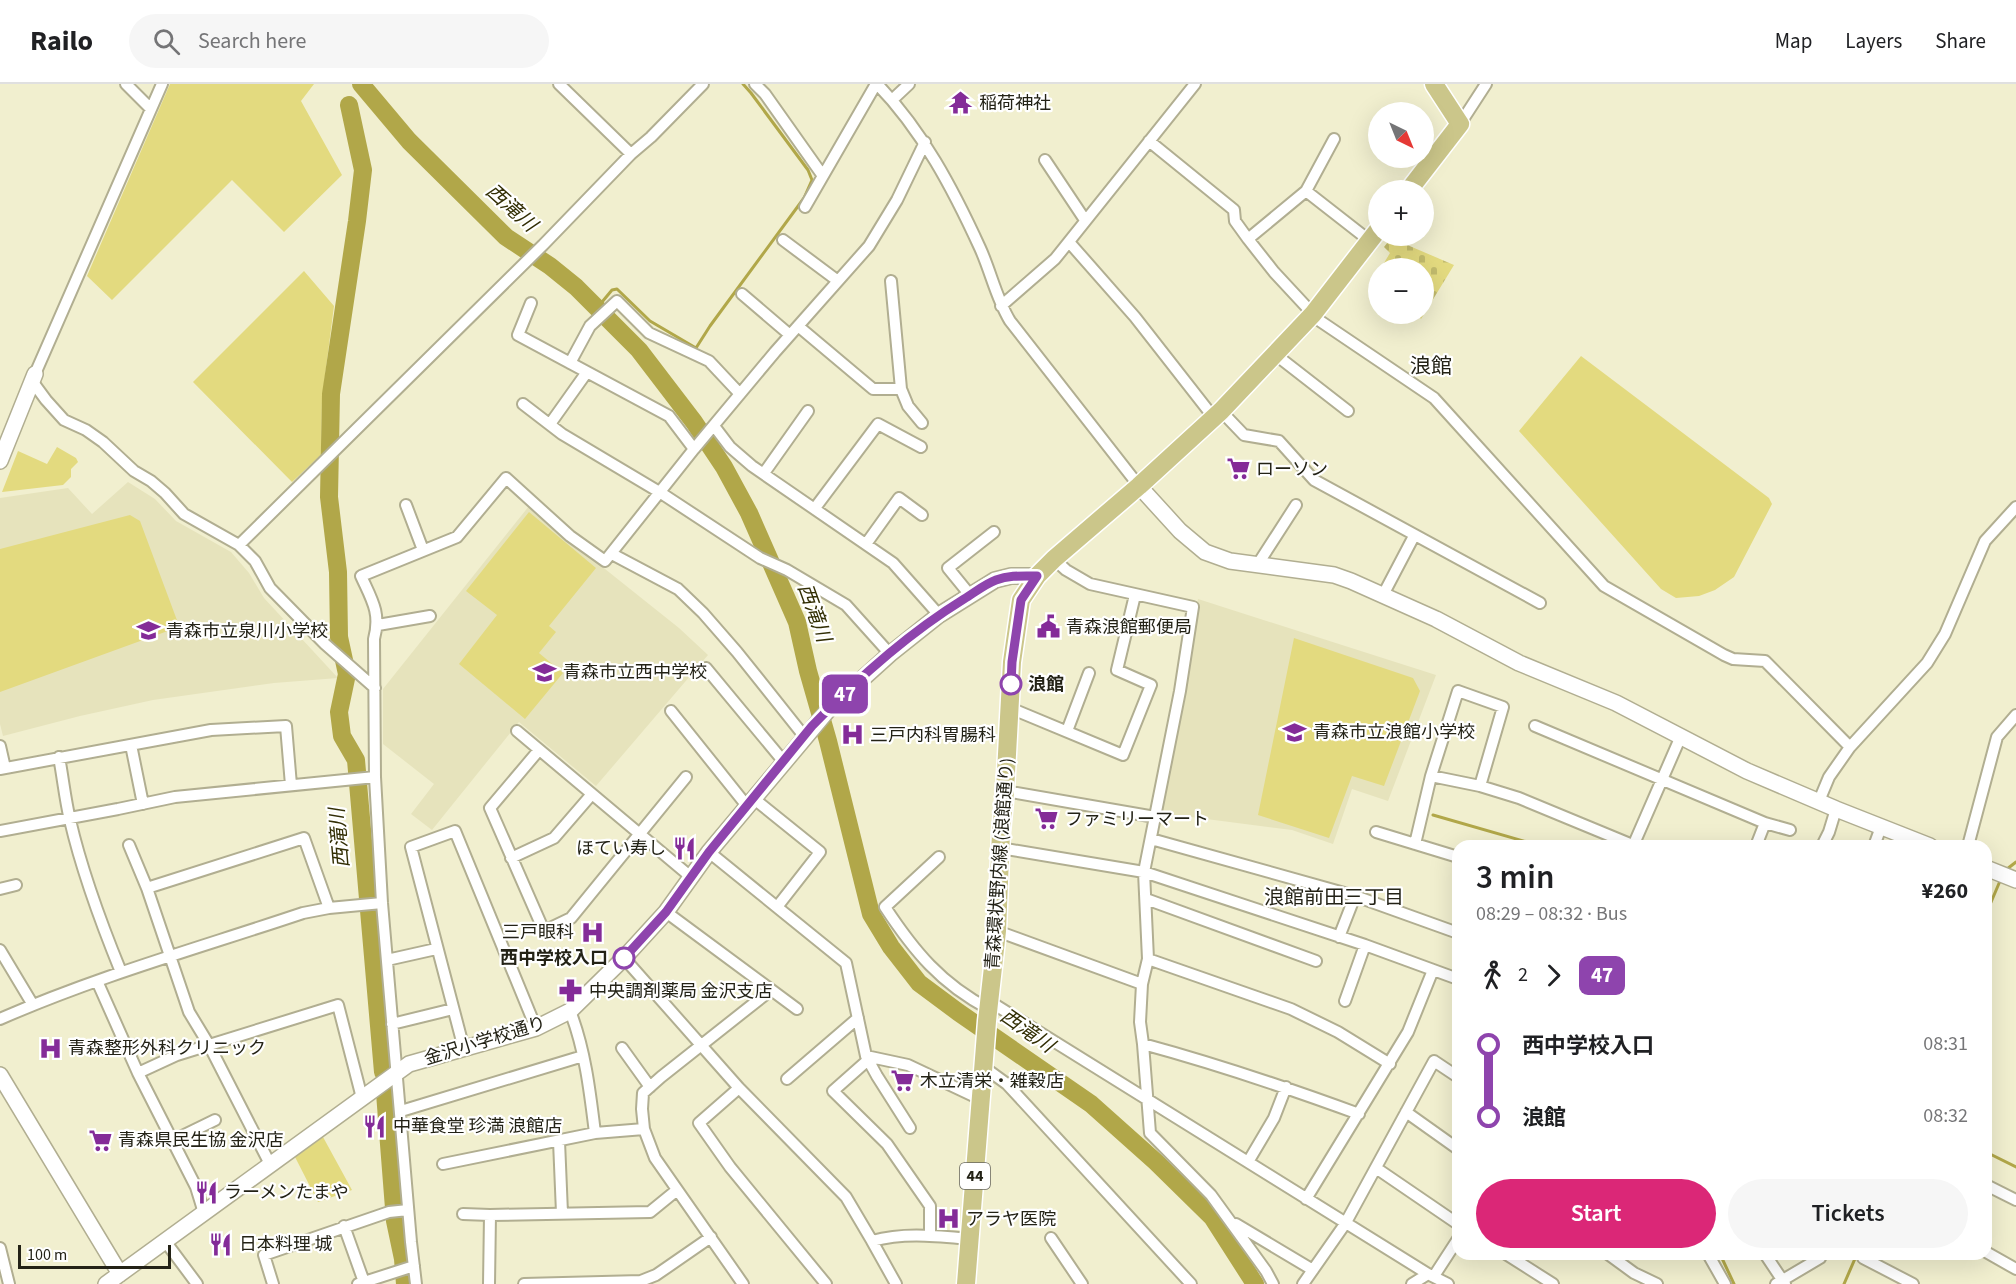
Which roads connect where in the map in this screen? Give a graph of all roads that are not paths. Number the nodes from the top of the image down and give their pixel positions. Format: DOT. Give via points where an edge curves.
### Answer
graph roads {
  1 [pos="126,84"];
  2 [pos="162,84"];
  3 [pos="560,84"];
  4 [pos="702,84"];
  5 [pos="755,84"];
  6 [pos="894,84"];
  7 [pos="909,84"];
  8 [pos="1434,84"];
  9 [pos="1486,84"];
  10 [pos="1192,85"];
  11 [pos="882,90"];
  12 [pos="151,109"];
  13 [pos="1460,124"];
  14 [pos="1334,139"];
  15 [pos="1149,141"];
  16 [pos="925,142"];
  17 [pos="630,154"];
  18 [pos="1045,160"];
  19 [pos="823,176"];
  20 [pos="1417,180"];
  21 [pos="1306,191"];
  22 [pos="805,207"];
  23 [pos="1085,220"];
  24 [pos="1368,231"];
  25 [pos="1248,239"];
  26 [pos="783,240"];
  27 [pos="1069,242"];
  28 [pos="1368,243"];
  29 [pos="838,280"];
  30 [pos="891,281"];
  31 [pos="742,294"];
  32 [pos="531,303"];
  33 [pos="1001,306"];
  34 [pos="1313,314"];
  35 [pos="798,326"];
  36 [pos="790,335"];
  37 [pos="1275,355"];
  38 [pos="570,363"];
  39 [pos="587,372"];
  40 [pos="34,377"];
  41 [pos="901,389"];
  42 [pos="740,394"];
  43 [pos="523,404"];
  44 [pos="808,411"];
  45 [pos="1348,411"];
  46 [pos="1218,415"];
  47 [pos="922,423"];
  48 [pos="550,424"];
  49 [pos="712,428"];
  50 [pos="696,447"];
  51 [pos="921,447"];
  52 [pos="0,461"];
  53 [pos="764,473"];
  54 [pos="1139,486"];
  55 [pos="661,493"];
  56 [pos="406,505"];
  57 [pos="1296,506"];
  58 [pos="2016,507"];
  59 [pos="815,508"];
  60 [pos="922,515"];
  61 [pos="994,532"];
  62 [pos="1414,536"];
  63 [pos="866,544"];
  64 [pos="239,545"];
  65 [pos="423,550"];
  66 [pos="612,554"];
  67 [pos="1054,559"];
  68 [pos="1258,564"];
  69 [pos="1037,576"];
  70 [pos="970,595"];
  71 [pos="1135,595"];
  72 [pos="1383,595"];
  73 [pos="1540,603"];
  74 [pos="939,615"];
  75 [pos="430,616"];
  76 [pos="378,626"];
  77 [pos="890,654"];
  78 [pos="706,668"];
  79 [pos="1089,673"];
  80 [pos="375,688"];
  81 [pos="1010,708"];
  82 [pos="671,711"];
  83 [pos="2016,714"];
  84 [pos="1535,726"];
  85 [pos="517,731"];
  86 [pos="808,731"];
  87 [pos="1067,731"];
  88 [pos="1681,736"];
  89 [pos="131,745"];
  90 [pos="0,746"];
  91 [pos="1850,747"];
  92 [pos="540,750"];
  93 [pos="59,757"];
  94 [pos="784,762"];
  95 [pos="3,768"];
  96 [pos="1431,776"];
  97 [pos="375,777"];
  98 [pos="686,777"];
  99 [pos="1662,779"];
  100 [pos="291,785"];
  101 [pos="1480,786"];
  102 [pos="1005,791"];
  103 [pos="592,794"];
  104 [pos="1819,801"];
  105 [pos="750,802"];
  106 [pos="143,804"];
  107 [pos="1836,809"];
  108 [pos="69,817"];
  109 [pos="1155,817"];
  110 [pos="1765,823"];
  111 [pos="1881,827"];
  112 [pos="1790,830"];
  113 [pos="0,831"];
  114 [pos="1376,831"];
  115 [pos="640,835"];
  116 [pos="1151,839"];
  117 [pos="1620,840"];
  118 [pos="1637,840"];
  119 [pos="1758,840"];
  120 [pos="1825,840"];
  121 [pos="1876,840"];
  122 [pos="1915,840"];
  123 [pos="1970,840"];
  124 [pos="1415,844"];
  125 [pos="129,845"];
  126 [pos="1000,848"];
  127 [pos="709,852"];
  128 [pos="1452,855"];
  129 [pos="939,857"];
  130 [pos="511,858"];
  131 [pos="1992,870"];
  132 [pos="1144,872"];
  133 [pos="691,878"];
  134 [pos="2016,880"];
  135 [pos="16,885"];
  136 [pos="147,888"];
  137 [pos="0,889"];
  138 [pos="1355,896"];
  139 [pos="1146,899"];
  140 [pos="373,904"];
  141 [pos="777,907"];
  142 [pos="329,908"];
  143 [pos="666,912"];
  144 [pos="997,931"];
  145 [pos="1452,931"];
  146 [pos="1339,937"];
  147 [pos="1365,945"];
  148 [pos="436,949"];
  149 [pos="0,950"];
  150 [pos="170,958"];
  151 [pos="624,958"];
  152 [pos="1148,959"];
  153 [pos="387,960"];
  154 [pos="1316,961"];
  155 [pos="1433,970"];
  156 [pos="121,972"];
  157 [pos="1452,975"];
  158 [pos="97,981"];
  159 [pos="1142,984"];
  160 [pos="771,990"];
  161 [pos="1345,1001"];
  162 [pos="33,1005"];
  163 [pos="453,1009"];
  164 [pos="797,1009"];
  165 [pos="988,1010"];
  166 [pos="570,1011"];
  167 [pos="858,1018"];
  168 [pos="0,1019"];
  169 [pos="392,1024"];
  170 [pos="536,1028"];
  171 [pos="1143,1044"];
  172 [pos="208,1045"];
  173 [pos="700,1045"];
  174 [pos="622,1048"];
  175 [pos="464,1049"];
  176 [pos="583,1056"];
  177 [pos="867,1058"];
  178 [pos="1390,1064"];
  179 [pos="985,1068"];
  180 [pos="397,1071"];
  181 [pos="1452,1072"];
  182 [pos="138,1073"];
  183 [pos="0,1075"];
  184 [pos="787,1079"];
  185 [pos="650,1087"];
  186 [pos="1286,1087"];
  187 [pos="739,1088"];
  188 [pos="362,1098"];
  189 [pos="982,1100"];
  190 [pos="1147,1101"];
  191 [pos="401,1111"];
  192 [pos="1406,1112"];
  193 [pos="1359,1114"];
  194 [pos="215,1120"];
  195 [pos="910,1128"];
  196 [pos="644,1129"];
  197 [pos="595,1133"];
  198 [pos="558,1141"];
  199 [pos="172,1142"];
  200 [pos="1452,1145"];
  201 [pos="1248,1162"];
  202 [pos="270,1164"];
  203 [pos="444,1164"];
  204 [pos="1376,1168"];
  205 [pos="1992,1188"];
  206 [pos="677,1190"];
  207 [pos="1306,1199"];
  208 [pos="2016,1200"];
  209 [pos="398,1211"];
  210 [pos="204,1213"];
  211 [pos="562,1213"];
  212 [pos="463,1214"];
  213 [pos="490,1215"];
  214 [pos="1452,1220"];
  215 [pos="1231,1222"];
  216 [pos="1345,1224"];
  217 [pos="344,1226"];
  218 [pos="930,1235"];
  219 [pos="711,1237"];
  220 [pos="1052,1238"];
  221 [pos="970,1239"];
  222 [pos="165,1241"];
  223 [pos="872,1241"];
  224 [pos="1452,1247"];
  225 [pos="0,1248"];
  226 [pos="1992,1255"];
  227 [pos="1515,1260"];
  228 [pos="1614,1260"];
  229 [pos="1711,1260"];
  230 [pos="1768,1260"];
  231 [pos="1817,1260"];
  232 [pos="1867,1260"];
  233 [pos="407,1268"];
  234 [pos="2016,1269"];
  235 [pos="1313,1270"];
  236 [pos="120,1274"];
  237 [pos="1431,1275"];
  238 [pos="1634,1279"];
  239 [pos="1720,1282"];
  240 [pos="361,1283"];
  241 [pos="548,1283"];
  242 [pos="1781,1283"];
  243 [pos="9,1284"];
  244 [pos="106,1284"];
  245 [pos="197,1284"];
  246 [pos="273,1284"];
  247 [pos="417,1284"];
  248 [pos="489,1284"];
  249 [pos="524,1284"];
  250 [pos="743,1284"];
  251 [pos="826,1284"];
  252 [pos="896,1284"];
  253 [pos="966,1284"];
  254 [pos="1082,1284"];
  255 [pos="1191,1284"];
  256 [pos="1273,1284"];
  257 [pos="1303,1284"];
  258 [pos="1412,1284"];
  259 [pos="1448,1284"];
  260 [pos="1553,1284"];
  261 [pos="1657,1284"];
  262 [pos="1913,1284"];
  1 -- 12 [label="street"];
  2 -- 12 [label="street"];
  3 -- 17 [label="street"];
  4 -- 17 [label="street"];
  5 -- 19 [label="street"];
  6 -- 11 [label="street"];
  7 -- 11 [label="street"];
  8 -- 13 [label="main road"];
  9 -- 13 [label="street"];
  10 -- 15 [label="street"];
  11 -- 16 [label="street"];
  11 -- 19 [label="street"];
  12 -- 40 [label="street"];
  13 -- 20 [label="main road"];
  14 -- 21 [label="street"];
  15 -- 23 [label="street"];
  15 -- 25 [label="street" via="1234,210 1235,221"];
  16 -- 29 [label="street" via="869,246"];
  16 -- 33 [label="street" via="980,249"];
  17 -- 64 [label="street"];
  18 -- 23 [label="street"];
  19 -- 22 [label="street"];
  21 -- 24 [label="street"];
  21 -- 25 [label="street"];
  23 -- 27 [label="street"];
  25 -- 34 [label="street"];
  26 -- 29 [label="street"];
  27 -- 33 [label="street"];
  27 -- 46 [label="street"];
  28 -- 34 [label="main road, 青森環状野内線 (浪館通り) / 44"];
  29 -- 35 [label="street"];
  30 -- 41 [label="street"];
  31 -- 36 [label="street"];
  32 -- 38 [label="street" via="518,335"];
  33 -- 54 [label="street"];
  34 -- 37 [label="main road, 青森環状野内線 (浪館通り) / 44"];
  34 -- 91 [label="street" via="1434,398 1604,586 1724,655 1765,661"];
  35 -- 36 [label="street"];
  35 -- 41 [label="street" via="873,389"];
  36 -- 42 [label="street"];
  37 -- 45 [label="street"];
  37 -- 46 [label="main road, 青森環状野内線 (浪館通り) / 44"];
  38 -- 39 [label="street"];
  38 -- 42 [label="street" via="590,326 616,301 649,333 708,361"];
  39 -- 48 [label="street"];
  39 -- 50 [label="street" via="669,416"];
  40 -- 52 [label="street"];
  40 -- 64 [label="street" via="46,400 64,420 103,442 134,471 152,481 184,514"];
  41 -- 47 [label="street"];
  42 -- 49 [label="street"];
  43 -- 48 [label="street"];
  44 -- 53 [label="street"];
  46 -- 54 [label="main road, 青森環状野内線 (浪館通り) / 44"];
  46 -- 62 [label="street" via="1244,435 1279,441 1314,480"];
  48 -- 55 [label="street"];
  49 -- 50 [label="street"];
  49 -- 53 [label="street"];
  50 -- 55 [label="street"];
  51 -- 59 [label="street" via="878,424"];
  53 -- 59 [label="street"];
  54 -- 67 [label="main road, 青森環状野内線 (浪館通り) / 44"];
  54 -- 68 [label="street" via="1205,552 1230,561"];
  55 -- 66 [label="street"];
  55 -- 77 [label="street" via="760,558 846,605"];
  56 -- 65 [label="street"];
  57 -- 68 [label="street"];
  58 -- 91 [label="street" via="1985,541 1945,634 1927,663"];
  59 -- 63 [label="street"];
  60 -- 63 [label="street" via="898,498"];
  61 -- 70 [label="street" via="948,568"];
  62 -- 72 [label="street"];
  62 -- 73 [label="street"];
  63 -- 74 [label="street" via="893,563"];
  64 -- 80 [label="street" via="255,561 270,588"];
  65 -- 66 [label="street" via="457,537 506,478 570,536 605,561"];
  65 -- 76 [label="street" via="361,576 376,610"];
  66 -- 86 [label="street" via="678,589"];
  67 -- 69 [label="main road, 青森環状野内線 (浪館通り) / 44"];
  67 -- 71 [label="street" via="1090,584"];
  68 -- 72 [label="street" via="1334,575"];
  69 -- 70 [label="street, 金沢小学校通り" via="995,580"];
  69 -- 81 [label="main road, 青森環状野内線 (浪館通り) / 44" via="1021,600"];
  70 -- 74 [label="street, 金沢小学校通り"];
  71 -- 87 [label="street" via="1117,670 1151,685 1123,755"];
  71 -- 109 [label="street" via="1192,607"];
  72 -- 88 [label="street" via="1519,663 1616,703"];
  74 -- 77 [label="street, 金沢小学校通り"];
  75 -- 76 [label="street"];
  76 -- 80 [label="street" via="374,639"];
  77 -- 86 [label="street, 金沢小学校通り"];
  78 -- 94 [label="street"];
  79 -- 87 [label="street"];
  80 -- 97 [label="street"];
  81 -- 87 [label="street"];
  81 -- 102 [label="main road, 青森環状野内線 (浪館通り) / 44"];
  82 -- 105 [label="street"];
  83 -- 123 [label="street" via="1997,737"];
  84 -- 99 [label="street"];
  85 -- 92 [label="street"];
  86 -- 94 [label="street, 金沢小学校通り"];
  88 -- 99 [label="street"];
  88 -- 104 [label="street" via="1747,771"];
  89 -- 93 [label="street"];
  89 -- 100 [label="street" via="211,730 286,726"];
  89 -- 106 [label="street"];
  90 -- 95 [label="street"];
  91 -- 104 [label="street" via="1828,777"];
  92 -- 103 [label="street"];
  92 -- 130 [label="street" via="490,808"];
  93 -- 95 [label="street"];
  93 -- 108 [label="street"];
  94 -- 105 [label="street, 金沢小学校通り"];
  96 -- 101 [label="street"];
  96 -- 101 [label="street" via="1458,691 1503,707"];
  96 -- 124 [label="street"];
  97 -- 100 [label="street"];
  97 -- 140 [label="street"];
  98 -- 115 [label="street"];
  99 -- 110 [label="street"];
  99 -- 118 [label="street"];
  100 -- 106 [label="street" via="193,794"];
  101 -- 117 [label="street"];
  102 -- 109 [label="street"];
  102 -- 126 [label="main road, 青森環状野内線 (浪館通り) / 44"];
  103 -- 115 [label="street"];
  103 -- 130 [label="street" via="554,838"];
  104 -- 107 [label="street"];
  105 -- 127 [label="street, 金沢小学校通り"];
  105 -- 141 [label="street" via="820,852"];
  106 -- 108 [label="street"];
  107 -- 111 [label="street"];
  107 -- 120 [label="street"];
  108 -- 113 [label="street"];
  108 -- 156 [label="street" via="90,890"];
  109 -- 116 [label="street"];
  110 -- 112 [label="street"];
  110 -- 119 [label="street"];
  111 -- 121 [label="street"];
  111 -- 122 [label="street"];
  114 -- 124 [label="street"];
  115 -- 130 [label="street" via="571,918 544,931"];
  115 -- 133 [label="street"];
  116 -- 132 [label="street"];
  116 -- 138 [label="street"];
  124 -- 128 [label="street"];
  125 -- 136 [label="street"];
  126 -- 132 [label="street"];
  126 -- 144 [label="main road, 青森環状野内線 (浪館通り) / 44"];
  127 -- 133 [label="street, 金沢小学校通り"];
  127 -- 141 [label="street"];
  129 -- 165 [label="street" via="885,907 929,965 956,990"];
  131 -- 134 [label="street"];
  132 -- 139 [label="street"];
  132 -- 146 [label="street"];
  133 -- 143 [label="street, 金沢小学校通り"];
  135 -- 137 [label="street"];
  136 -- 142 [label="street" via="304,838"];
  136 -- 150 [label="street"];
  138 -- 145 [label="street"];
  138 -- 146 [label="street"];
  139 -- 152 [label="street"];
  139 -- 154 [label="street"];
  140 -- 142 [label="street"];
  140 -- 153 [label="street"];
  141 -- 167 [label="street" via="846,963"];
  142 -- 150 [label="street" via="303,913"];
  143 -- 151 [label="street, 金沢小学校通り"];
  143 -- 160 [label="street"];
  144 -- 159 [label="street"];
  144 -- 165 [label="main road, 青森環状野内線 (浪館通り) / 44"];
  146 -- 147 [label="street"];
  147 -- 155 [label="street"];
  147 -- 161 [label="street"];
  148 -- 153 [label="street"];
  148 -- 163 [label="street"];
  148 -- 170 [label="street" via="411,847 455,831"];
  149 -- 162 [label="street"];
  150 -- 156 [label="street"];
  150 -- 172 [label="street" via="189,1012"];
  151 -- 166 [label="street, 金沢小学校通り"];
  151 -- 173 [label="street"];
  152 -- 159 [label="street"];
  152 -- 178 [label="street" via="1291,1009"];
  153 -- 169 [label="street"];
  155 -- 157 [label="street"];
  155 -- 178 [label="street" via="1408,1032"];
  156 -- 158 [label="street"];
  158 -- 162 [label="street"];
  158 -- 182 [label="street"];
  159 -- 171 [label="street"];
  160 -- 164 [label="street"];
  160 -- 173 [label="street"];
  162 -- 168 [label="street"];
  163 -- 169 [label="street"];
  163 -- 175 [label="street"];
  165 -- 179 [label="main road, 青森環状野内線 (浪館通り) / 44"];
  165 -- 190 [label="street"];
  166 -- 170 [label="street, 金沢小学校通り"];
  166 -- 176 [label="street"];
  167 -- 177 [label="street"];
  167 -- 184 [label="street"];
  169 -- 180 [label="street"];
  170 -- 175 [label="street, 金沢小学校通り"];
  171 -- 186 [label="street"];
  171 -- 190 [label="street"];
  172 -- 182 [label="street"];
  172 -- 188 [label="street" via="338,1005"];
  172 -- 202 [label="street"];
  173 -- 185 [label="street"];
  173 -- 187 [label="street"];
  174 -- 185 [label="street"];
  175 -- 180 [label="street, 金沢小学校通り"];
  176 -- 191 [label="street"];
  176 -- 197 [label="street"];
  177 -- 189 [label="street" via="908,1065"];
  177 -- 195 [label="street"];
  177 -- 218 [label="street" via="833,1091 887,1144 930,1206"];
  178 -- 193 [label="street"];
  179 -- 189 [label="main road, 青森環状野内線 (浪館通り) / 44"];
  179 -- 255 [label="street" via="1007,1084"];
  180 -- 188 [label="street, 金沢小学校通り"];
  180 -- 191 [label="street"];
  181 -- 192 [label="street" via="1434,1061"];
  182 -- 199 [label="street"];
  183 -- 236 [label="street"];
  185 -- 196 [label="street" via="643,1094"];
  186 -- 193 [label="street"];
  186 -- 201 [label="street" via="1274,1118"];
  187 -- 223 [label="street" via="846,1197"];
  187 -- 251 [label="street" via="699,1122 730,1167"];
  188 -- 202 [label="street, 金沢小学校通り"];
  189 -- 221 [label="main road, 青森環状野内線 (浪館通り) / 44"];
  190 -- 201 [label="street"];
  190 -- 215 [label="street" via="1150,1133 1198,1180"];
  191 -- 209 [label="street"];
  192 -- 200 [label="street"];
  192 -- 204 [label="street"];
  193 -- 207 [label="street"];
  194 -- 199 [label="street"];
  196 -- 197 [label="street"];
  196 -- 206 [label="street" via="655,1158"];
  197 -- 198 [label="street"];
  198 -- 203 [label="street"];
  198 -- 211 [label="street"];
  199 -- 210 [label="street" via="196,1187"];
  201 -- 207 [label="street"];
  202 -- 210 [label="street, 金沢小学校通り"];
  204 -- 214 [label="street"];
  204 -- 216 [label="street"];
  205 -- 208 [label="street"];
  206 -- 211 [label="street" via="650,1212"];
  206 -- 219 [label="street"];
  207 -- 216 [label="street"];
  209 -- 217 [label="street"];
  209 -- 233 [label="street"];
  210 -- 222 [label="street, 金沢小学校通り"];
  211 -- 213 [label="street"];
  212 -- 213 [label="street"];
  213 -- 248 [label="street"];
  215 -- 235 [label="street"];
  215 -- 256 [label="street"];
  216 -- 235 [label="street"];
  216 -- 237 [label="street"];
  217 -- 240 [label="street"];
  217 -- 246 [label="street" via="264,1255"];
  218 -- 221 [label="street"];
  218 -- 223 [label="street"];
  219 -- 241 [label="street" via="657,1275 641,1281"];
  219 -- 250 [label="street"];
  220 -- 254 [label="street"];
  221 -- 253 [label="main road, 青森環状野内線 (浪館通り) / 44"];
  222 -- 236 [label="street, 金沢小学校通り"];
  222 -- 245 [label="street"];
  223 -- 252 [label="street"];
  224 -- 237 [label="street"];
  225 -- 243 [label="street"];
  226 -- 234 [label="street"];
  227 -- 260 [label="street"];
  228 -- 238 [label="street"];
  229 -- 239 [label="street"];
  230 -- 242 [label="street"];
  231 -- 242 [label="street"];
  232 -- 262 [label="street"];
  233 -- 240 [label="street"];
  233 -- 247 [label="street"];
  235 -- 257 [label="street"];
  236 -- 244 [label="street, 金沢小学校通り"];
  237 -- 258 [label="street"];
  237 -- 259 [label="street"];
  238 -- 261 [label="street"];
  241 -- 249 [label="street"];
}
